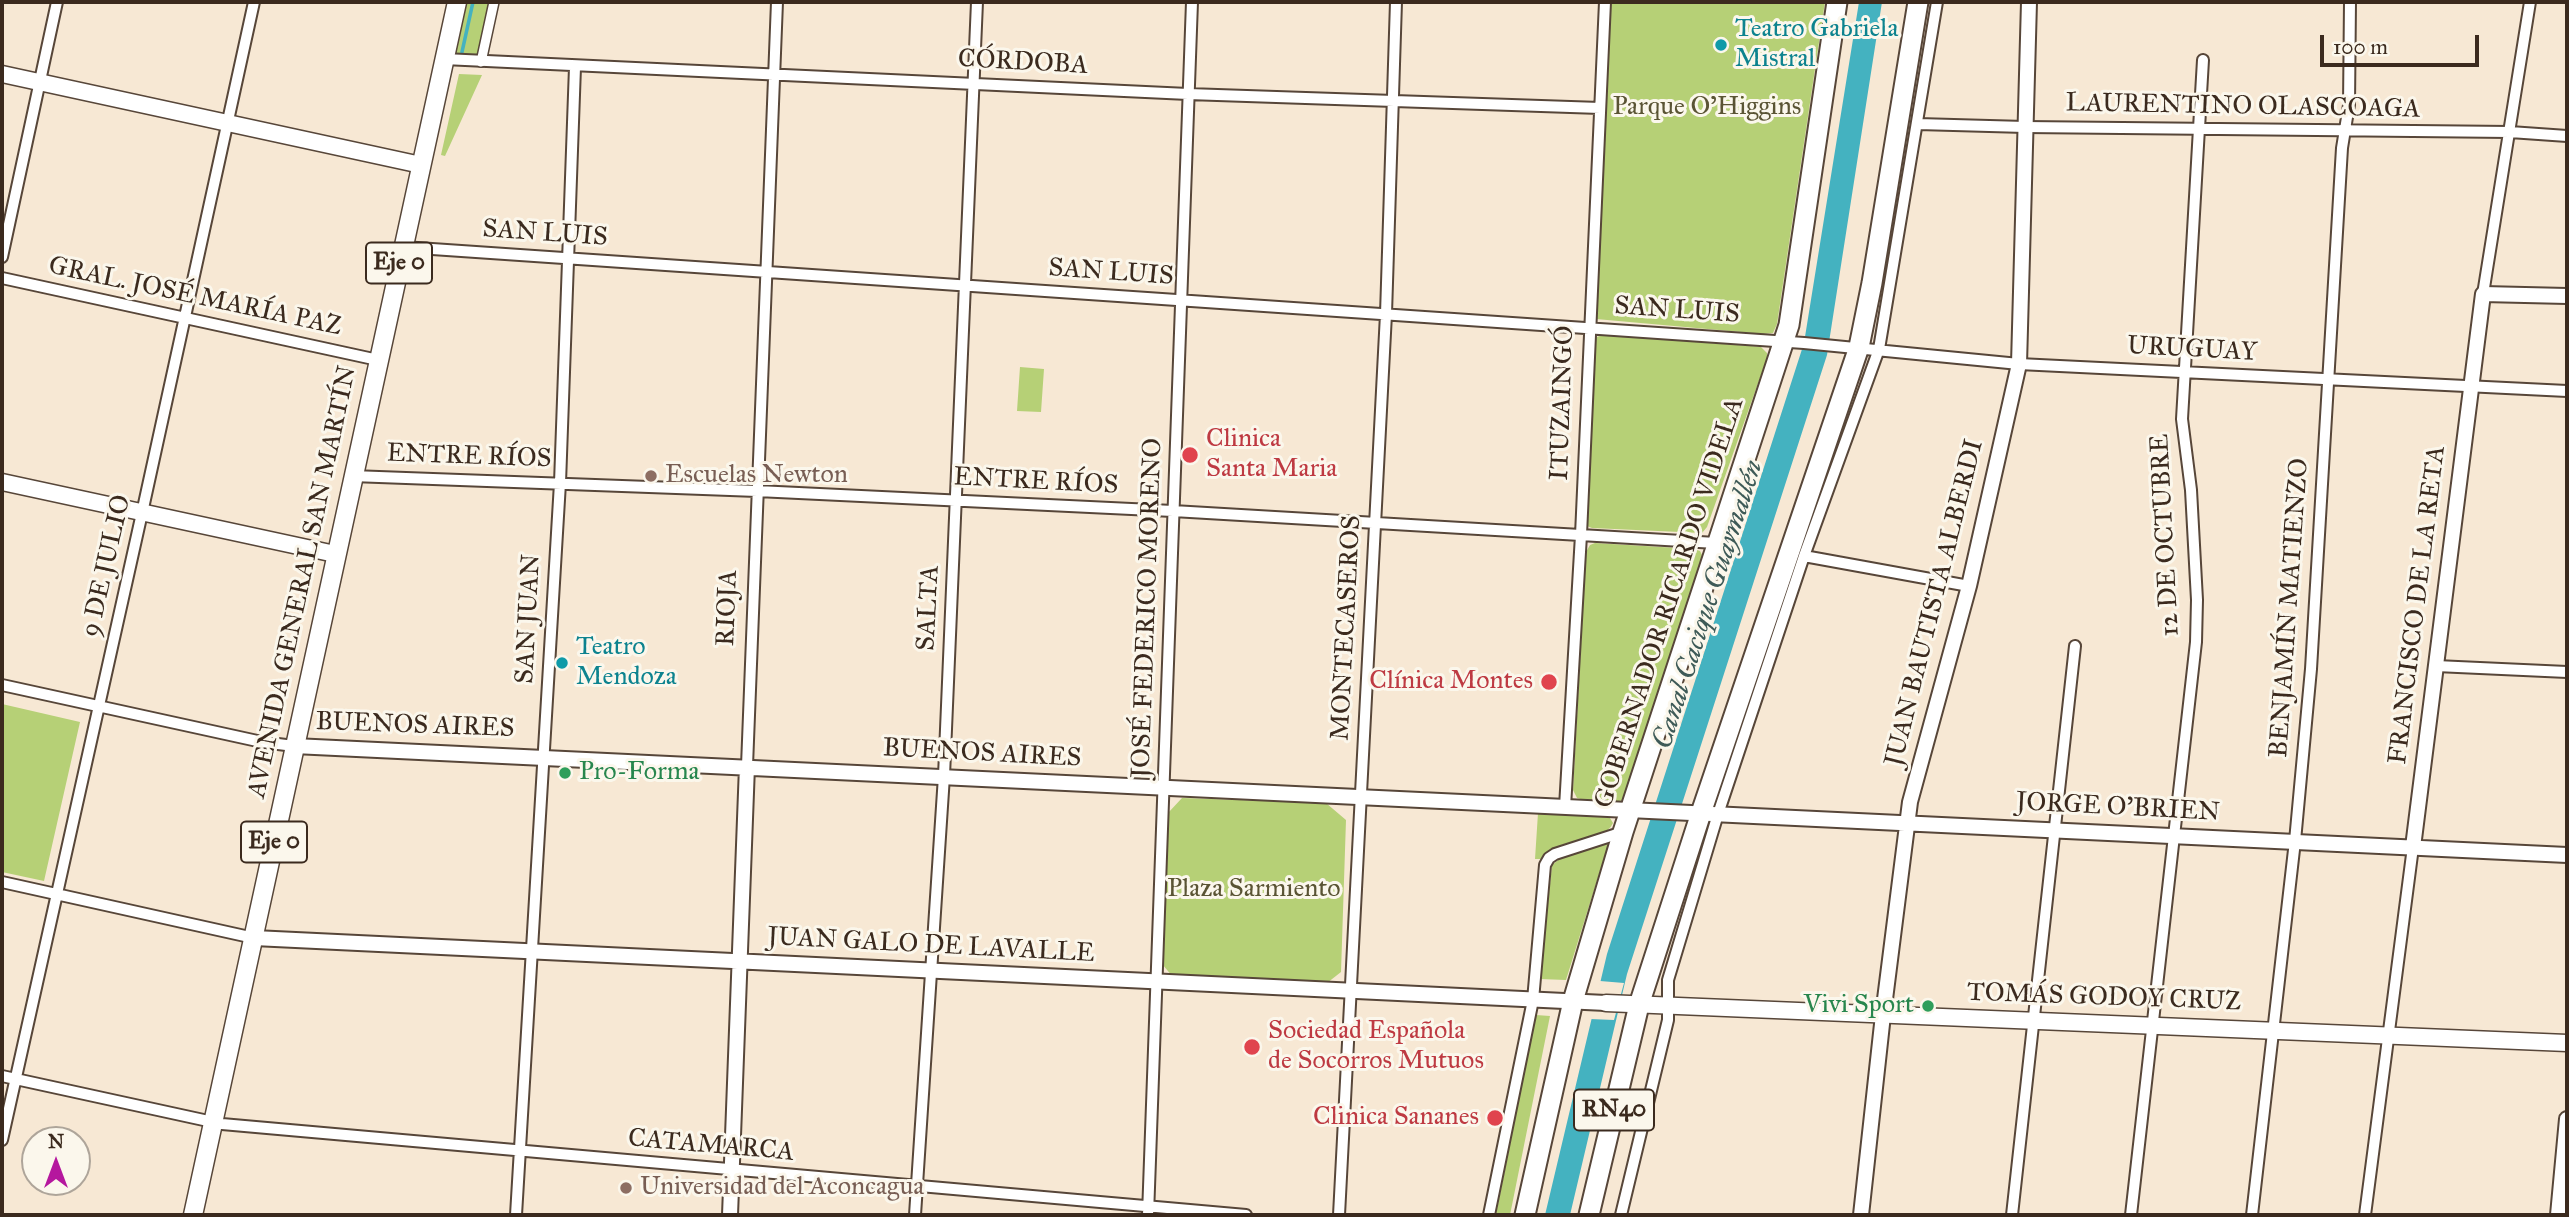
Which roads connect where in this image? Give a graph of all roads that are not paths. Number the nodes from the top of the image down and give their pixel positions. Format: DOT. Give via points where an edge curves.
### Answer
graph roads {
  1 [pos="57,2"];
  2 [pos="254,2"];
  3 [pos="457,2"];
  4 [pos="495,2"];
  5 [pos="777,2"];
  6 [pos="977,2"];
  7 [pos="1192,2"];
  8 [pos="1396,2"];
  9 [pos="1605,2"];
  10 [pos="1837,2"];
  11 [pos="1918,2"];
  12 [pos="1937,2"];
  13 [pos="2029,2"];
  14 [pos="2350,2"];
  15 [pos="2530,2"];
  16 [pos="444,59"];
  17 [pos="2203,60"];
  18 [pos="481,62"];
  19 [pos="575,66"];
  20 [pos="2,74"];
  21 [pos="775,75"];
  22 [pos="39,82"];
  23 [pos="973,84"];
  24 [pos="1188,93"];
  25 [pos="1392,101"];
  26 [pos="1600,108"];
  27 [pos="227,123"];
  28 [pos="1918,124"];
  29 [pos="2025,127"];
  30 [pos="2199,130"];
  31 [pos="2345,132"];
  32 [pos="2510,132"];
  33 [pos="2567,136"];
  34 [pos="421,165"];
  35 [pos="403,247"];
  36 [pos="2,257"];
  37 [pos="569,258"];
  38 [pos="766,272"];
  39 [pos="2,278"];
  40 [pos="965,285"];
  41 [pos="2483,294"];
  42 [pos="2567,296"];
  43 [pos="1181,300"];
  44 [pos="1385,314"];
  45 [pos="184,318"];
  46 [pos="1589,328"];
  47 [pos="1784,341"];
  48 [pos="1810,343"];
  49 [pos="1869,348"];
  50 [pos="377,360"];
  51 [pos="2019,364"];
  52 [pos="2185,373"];
  53 [pos="2327,379"];
  54 [pos="2470,386"];
  55 [pos="2567,391"];
  56 [pos="352,476"];
  57 [pos="2,482"];
  58 [pos="560,482"];
  59 [pos="757,491"];
  60 [pos="956,501"];
  61 [pos="1173,511"];
  62 [pos="142,513"];
  63 [pos="1375,524"];
  64 [pos="1581,535"];
  65 [pos="1716,543"];
  66 [pos="335,554"];
  67 [pos="1804,556"];
  68 [pos="1969,586"];
  69 [pos="2075,646"];
  70 [pos="2436,666"];
  71 [pos="2567,672"];
  72 [pos="2,685"];
  73 [pos="98,706"];
  74 [pos="295,746"];
  75 [pos="544,756"];
  76 [pos="747,766"];
  77 [pos="944,776"];
  78 [pos="1164,788"];
  79 [pos="1361,798"];
  80 [pos="1565,807"];
  81 [pos="1630,810"];
  82 [pos="1666,812"];
  83 [pos="1709,814"];
  84 [pos="1907,823"];
  85 [pos="2054,829"];
  86 [pos="1623,832"];
  87 [pos="2175,834"];
  88 [pos="2295,841"];
  89 [pos="2413,847"];
  90 [pos="2567,855"];
  91 [pos="2,882"];
  92 [pos="55,894"];
  93 [pos="254,938"];
  94 [pos="531,951"];
  95 [pos="739,961"];
  96 [pos="929,971"];
  97 [pos="1157,982"];
  98 [pos="1352,991"];
  99 [pos="1533,1000"];
  100 [pos="1573,1001"];
  101 [pos="1614,1003"];
  102 [pos="1669,1006"];
  103 [pos="1883,1015"];
  104 [pos="2034,1020"];
  105 [pos="2153,1024"];
  106 [pos="2273,1029"];
  107 [pos="2388,1034"];
  108 [pos="2567,1043"];
  109 [pos="2,1076"];
  110 [pos="15,1079"];
  111 [pos="2567,1119"];
  112 [pos="213,1123"];
  113 [pos="2,1140"];
  114 [pos="519,1151"];
  115 [pos="731,1170"];
  116 [pos="916,1188"];
  117 [pos="1148,1211"];
  118 [pos="193,1215"];
  119 [pos="516,1215"];
  120 [pos="730,1215"];
  121 [pos="915,1215"];
  122 [pos="1246,1215"];
  123 [pos="1339,1215"];
  124 [pos="1489,1215"];
  125 [pos="1525,1215"];
  126 [pos="1589,1215"];
  127 [pos="1621,1215"];
  128 [pos="1861,1215"];
  129 [pos="2012,1215"];
  130 [pos="2131,1215"];
  131 [pos="2252,1215"];
  132 [pos="2365,1215"];
  133 [pos="2558,1215"];
  1 -- 22 [label="street"];
  2 -- 27 [label="street, 9 DE JULIO"];
  3 -- 16 [label="main road, AVENIDA GENERAL SAN MARTÍN / Eje 0"];
  4 -- 18 [label="street"];
  5 -- 21 [label="street, RIOJA"];
  6 -- 23 [label="street, SALTA"];
  7 -- 24 [label="street, JOSÉ FEDERICO MORENO"];
  8 -- 25 [label="street, MONTECASEROS"];
  9 -- 26 [label="street, ITUZAINGÓ"];
  10 -- 47 [label="highway, GOBERNADOR RICARDO VIDELA / RN40" via="1793,309"];
  11 -- 49 [label="highway, RN40" via="1870,294"];
  12 -- 28 [label="street"];
  13 -- 29 [label="street, JUAN BAUTISTA ALBERDI"];
  14 -- 31 [label="street, BENJAMÍN MATIENZO"];
  15 -- 32 [label="street, FRANCISCO DE LA RETA"];
  16 -- 18 [label="street, CÓRDOBA"];
  16 -- 34 [label="main road, AVENIDA GENERAL SAN MARTÍN / Eje 0"];
  17 -- 30 [label="street, 12 DE OCTUBRE"];
  18 -- 19 [label="street, CÓRDOBA"];
  19 -- 21 [label="street, CÓRDOBA"];
  19 -- 37 [label="street, SAN JUAN"];
  20 -- 22 [label="main road"];
  21 -- 23 [label="street, CÓRDOBA"];
  21 -- 38 [label="street, RIOJA"];
  22 -- 27 [label="main road"];
  22 -- 36 [label="street"];
  23 -- 24 [label="street, CÓRDOBA"];
  23 -- 40 [label="street, SALTA"];
  24 -- 25 [label="street, CÓRDOBA"];
  24 -- 43 [label="street, JOSÉ FEDERICO MORENO"];
  25 -- 26 [label="street, CÓRDOBA"];
  25 -- 44 [label="street, MONTECASEROS"];
  26 -- 46 [label="street, ITUZAINGÓ"];
  27 -- 34 [label="main road"];
  27 -- 45 [label="street, 9 DE JULIO"];
  28 -- 29 [label="street, LAURENTINO OLASCOAGA"];
  28 -- 49 [label="street"];
  29 -- 30 [label="street, LAURENTINO OLASCOAGA"];
  29 -- 51 [label="street, JUAN BAUTISTA ALBERDI"];
  30 -- 31 [label="street, LAURENTINO OLASCOAGA"];
  30 -- 52 [label="street, 12 DE OCTUBRE"];
  31 -- 32 [label="street, LAURENTINO OLASCOAGA"];
  31 -- 53 [label="street, BENJAMÍN MATIENZO"];
  32 -- 33 [label="street, LAURENTINO OLASCOAGA"];
  32 -- 41 [label="street, FRANCISCO DE LA RETA"];
  34 -- 35 [label="main road, AVENIDA GENERAL SAN MARTÍN / Eje 0"];
  35 -- 37 [label="street, SAN LUIS"];
  35 -- 50 [label="main road, AVENIDA GENERAL SAN MARTÍN / Eje 0"];
  37 -- 38 [label="street, SAN LUIS"];
  37 -- 58 [label="street, SAN JUAN"];
  38 -- 40 [label="street, SAN LUIS"];
  38 -- 59 [label="street, RIOJA"];
  39 -- 45 [label="street, GRAL. JOSÉ MARÍA PAZ"];
  40 -- 43 [label="street, SAN LUIS"];
  40 -- 60 [label="street, SALTA"];
  41 -- 42 [label="street"];
  41 -- 54 [label="street, FRANCISCO DE LA RETA"];
  43 -- 44 [label="street, SAN LUIS"];
  43 -- 61 [label="street, JOSÉ FEDERICO MORENO"];
  44 -- 46 [label="street, SAN LUIS"];
  44 -- 63 [label="street, MONTECASEROS"];
  45 -- 50 [label="street, GRAL. JOSÉ MARÍA PAZ"];
  45 -- 62 [label="street, 9 DE JULIO"];
  46 -- 47 [label="street, SAN LUIS"];
  46 -- 64 [label="street, ITUZAINGÓ"];
  47 -- 48 [label="street, SAN LUIS"];
  47 -- 65 [label="highway, GOBERNADOR RICARDO VIDELA / RN40"];
  48 -- 49 [label="street, URUGUAY"];
  49 -- 51 [label="street, URUGUAY"];
  49 -- 67 [label="street"];
  49 -- 83 [label="highway, RN40"];
  50 -- 56 [label="main road, AVENIDA GENERAL SAN MARTÍN / Eje 0"];
  51 -- 52 [label="street, URUGUAY"];
  51 -- 68 [label="street, JUAN BAUTISTA ALBERDI"];
  52 -- 53 [label="street, URUGUAY"];
  52 -- 87 [label="street, 12 DE OCTUBRE" via="2182,419 2197,600"];
  53 -- 54 [label="street, URUGUAY"];
  53 -- 88 [label="street, BENJAMÍN MATIENZO" via="2311,669"];
  54 -- 55 [label="street, URUGUAY"];
  54 -- 70 [label="street, FRANCISCO DE LA RETA"];
  56 -- 58 [label="street, ENTRE RÍOS"];
  56 -- 66 [label="main road, AVENIDA GENERAL SAN MARTÍN / Eje 0"];
  57 -- 62 [label="main road"];
  58 -- 59 [label="street, ENTRE RÍOS"];
  58 -- 75 [label="street, SAN JUAN"];
  59 -- 60 [label="street, ENTRE RÍOS"];
  59 -- 76 [label="street, RIOJA"];
  60 -- 61 [label="street, ENTRE RÍOS"];
  60 -- 77 [label="street, SALTA"];
  61 -- 63 [label="street, ENTRE RÍOS"];
  61 -- 78 [label="street, JOSÉ FEDERICO MORENO"];
  62 -- 66 [label="main road"];
  62 -- 73 [label="street, 9 DE JULIO"];
  63 -- 64 [label="street, ENTRE RÍOS"];
  63 -- 79 [label="street, MONTECASEROS"];
  64 -- 65 [label="street, ENTRE RÍOS"];
  64 -- 80 [label="street, ITUZAINGÓ"];
  65 -- 81 [label="highway, GOBERNADOR RICARDO VIDELA / RN40"];
  66 -- 74 [label="main road, AVENIDA GENERAL SAN MARTÍN / Eje 0"];
  67 -- 68 [label="street"];
  67 -- 83 [label="street"];
  68 -- 84 [label="street, JUAN BAUTISTA ALBERDI"];
  69 -- 85 [label="street"];
  70 -- 71 [label="street"];
  70 -- 89 [label="street, FRANCISCO DE LA RETA"];
  72 -- 73 [label="street"];
  73 -- 74 [label="street"];
  73 -- 92 [label="street, 9 DE JULIO"];
  74 -- 75 [label="street, BUENOS AIRES"];
  74 -- 93 [label="main road, AVENIDA GENERAL SAN MARTÍN / Eje 0"];
  75 -- 76 [label="street, BUENOS AIRES"];
  75 -- 94 [label="street, SAN JUAN"];
  76 -- 77 [label="street, BUENOS AIRES"];
  76 -- 95 [label="street, RIOJA"];
  77 -- 78 [label="street, BUENOS AIRES"];
  77 -- 96 [label="street, SALTA"];
  78 -- 79 [label="street, BUENOS AIRES"];
  78 -- 97 [label="street, JOSÉ FEDERICO MORENO"];
  79 -- 80 [label="street, BUENOS AIRES"];
  79 -- 98 [label="street, MONTECASEROS"];
  80 -- 81 [label="street, BUENOS AIRES"];
  81 -- 82 [label="street, BUENOS AIRES"];
  81 -- 86 [label="highway, GOBERNADOR RICARDO VIDELA / RN40"];
  82 -- 83 [label="street, JORGE O'BRIEN"];
  83 -- 84 [label="street, JORGE O'BRIEN"];
  83 -- 101 [label="highway, RN40"];
  83 -- 102 [label="street" via="1668,980"];
  84 -- 85 [label="street, JORGE O'BRIEN"];
  84 -- 103 [label="street, JUAN BAUTISTA ALBERDI"];
  85 -- 87 [label="street, JORGE O'BRIEN"];
  85 -- 104 [label="street"];
  86 -- 99 [label="street" via="1547,861"];
  86 -- 100 [label="highway, GOBERNADOR RICARDO VIDELA / RN40"];
  87 -- 88 [label="street, JORGE O'BRIEN"];
  87 -- 105 [label="street, 12 DE OCTUBRE"];
  88 -- 89 [label="street, JORGE O'BRIEN"];
  88 -- 106 [label="street, BENJAMÍN MATIENZO"];
  89 -- 90 [label="street, JORGE O'BRIEN"];
  89 -- 107 [label="street, FRANCISCO DE LA RETA"];
  91 -- 92 [label="street"];
  92 -- 93 [label="street"];
  92 -- 110 [label="street, 9 DE JULIO"];
  93 -- 94 [label="street, JUAN GALO DE LAVALLE"];
  93 -- 112 [label="main road, AVENIDA GENERAL SAN MARTÍN / Eje 0"];
  94 -- 95 [label="street, JUAN GALO DE LAVALLE"];
  94 -- 114 [label="street, SAN JUAN"];
  95 -- 96 [label="street, JUAN GALO DE LAVALLE"];
  95 -- 115 [label="street, RIOJA"];
  96 -- 97 [label="street, JUAN GALO DE LAVALLE"];
  96 -- 116 [label="street, SALTA"];
  97 -- 98 [label="street, JUAN GALO DE LAVALLE"];
  97 -- 117 [label="street, JOSÉ FEDERICO MORENO"];
  98 -- 99 [label="street, JUAN GALO DE LAVALLE"];
  98 -- 123 [label="street, MONTECASEROS"];
  99 -- 100 [label="street, JUAN GALO DE LAVALLE"];
  99 -- 124 [label="street"];
  100 -- 101 [label="street, JUAN GALO DE LAVALLE"];
  100 -- 125 [label="highway, GOBERNADOR RICARDO VIDELA / RN40"];
  101 -- 102 [label="main road, TOMÁS GODOY CRUZ"];
  101 -- 126 [label="highway, RN40"];
  102 -- 103 [label="main road, TOMÁS GODOY CRUZ"];
  102 -- 127 [label="street"];
  103 -- 104 [label="main road, TOMÁS GODOY CRUZ"];
  103 -- 128 [label="street, JUAN BAUTISTA ALBERDI"];
  104 -- 105 [label="main road, TOMÁS GODOY CRUZ"];
  104 -- 129 [label="street"];
  105 -- 106 [label="main road, TOMÁS GODOY CRUZ"];
  105 -- 130 [label="street, 12 DE OCTUBRE"];
  106 -- 107 [label="main road, TOMÁS GODOY CRUZ"];
  106 -- 131 [label="street, BENJAMÍN MATIENZO"];
  107 -- 108 [label="main road, TOMÁS GODOY CRUZ"];
  107 -- 132 [label="street, FRANCISCO DE LA RETA"];
  109 -- 110 [label="street, CATAMARCA"];
  110 -- 112 [label="street, CATAMARCA"];
  110 -- 113 [label="street, 9 DE JULIO"];
  111 -- 133 [label="street"];
  112 -- 114 [label="street, CATAMARCA"];
  112 -- 118 [label="main road, AVENIDA GENERAL SAN MARTÍN / Eje 0"];
  114 -- 115 [label="street, CATAMARCA"];
  114 -- 119 [label="street, SAN JUAN"];
  115 -- 116 [label="street, CATAMARCA"];
  115 -- 120 [label="street, RIOJA"];
  116 -- 117 [label="street, CATAMARCA"];
  116 -- 121 [label="street, SALTA"];
  117 -- 122 [label="street, CATAMARCA"];
}
